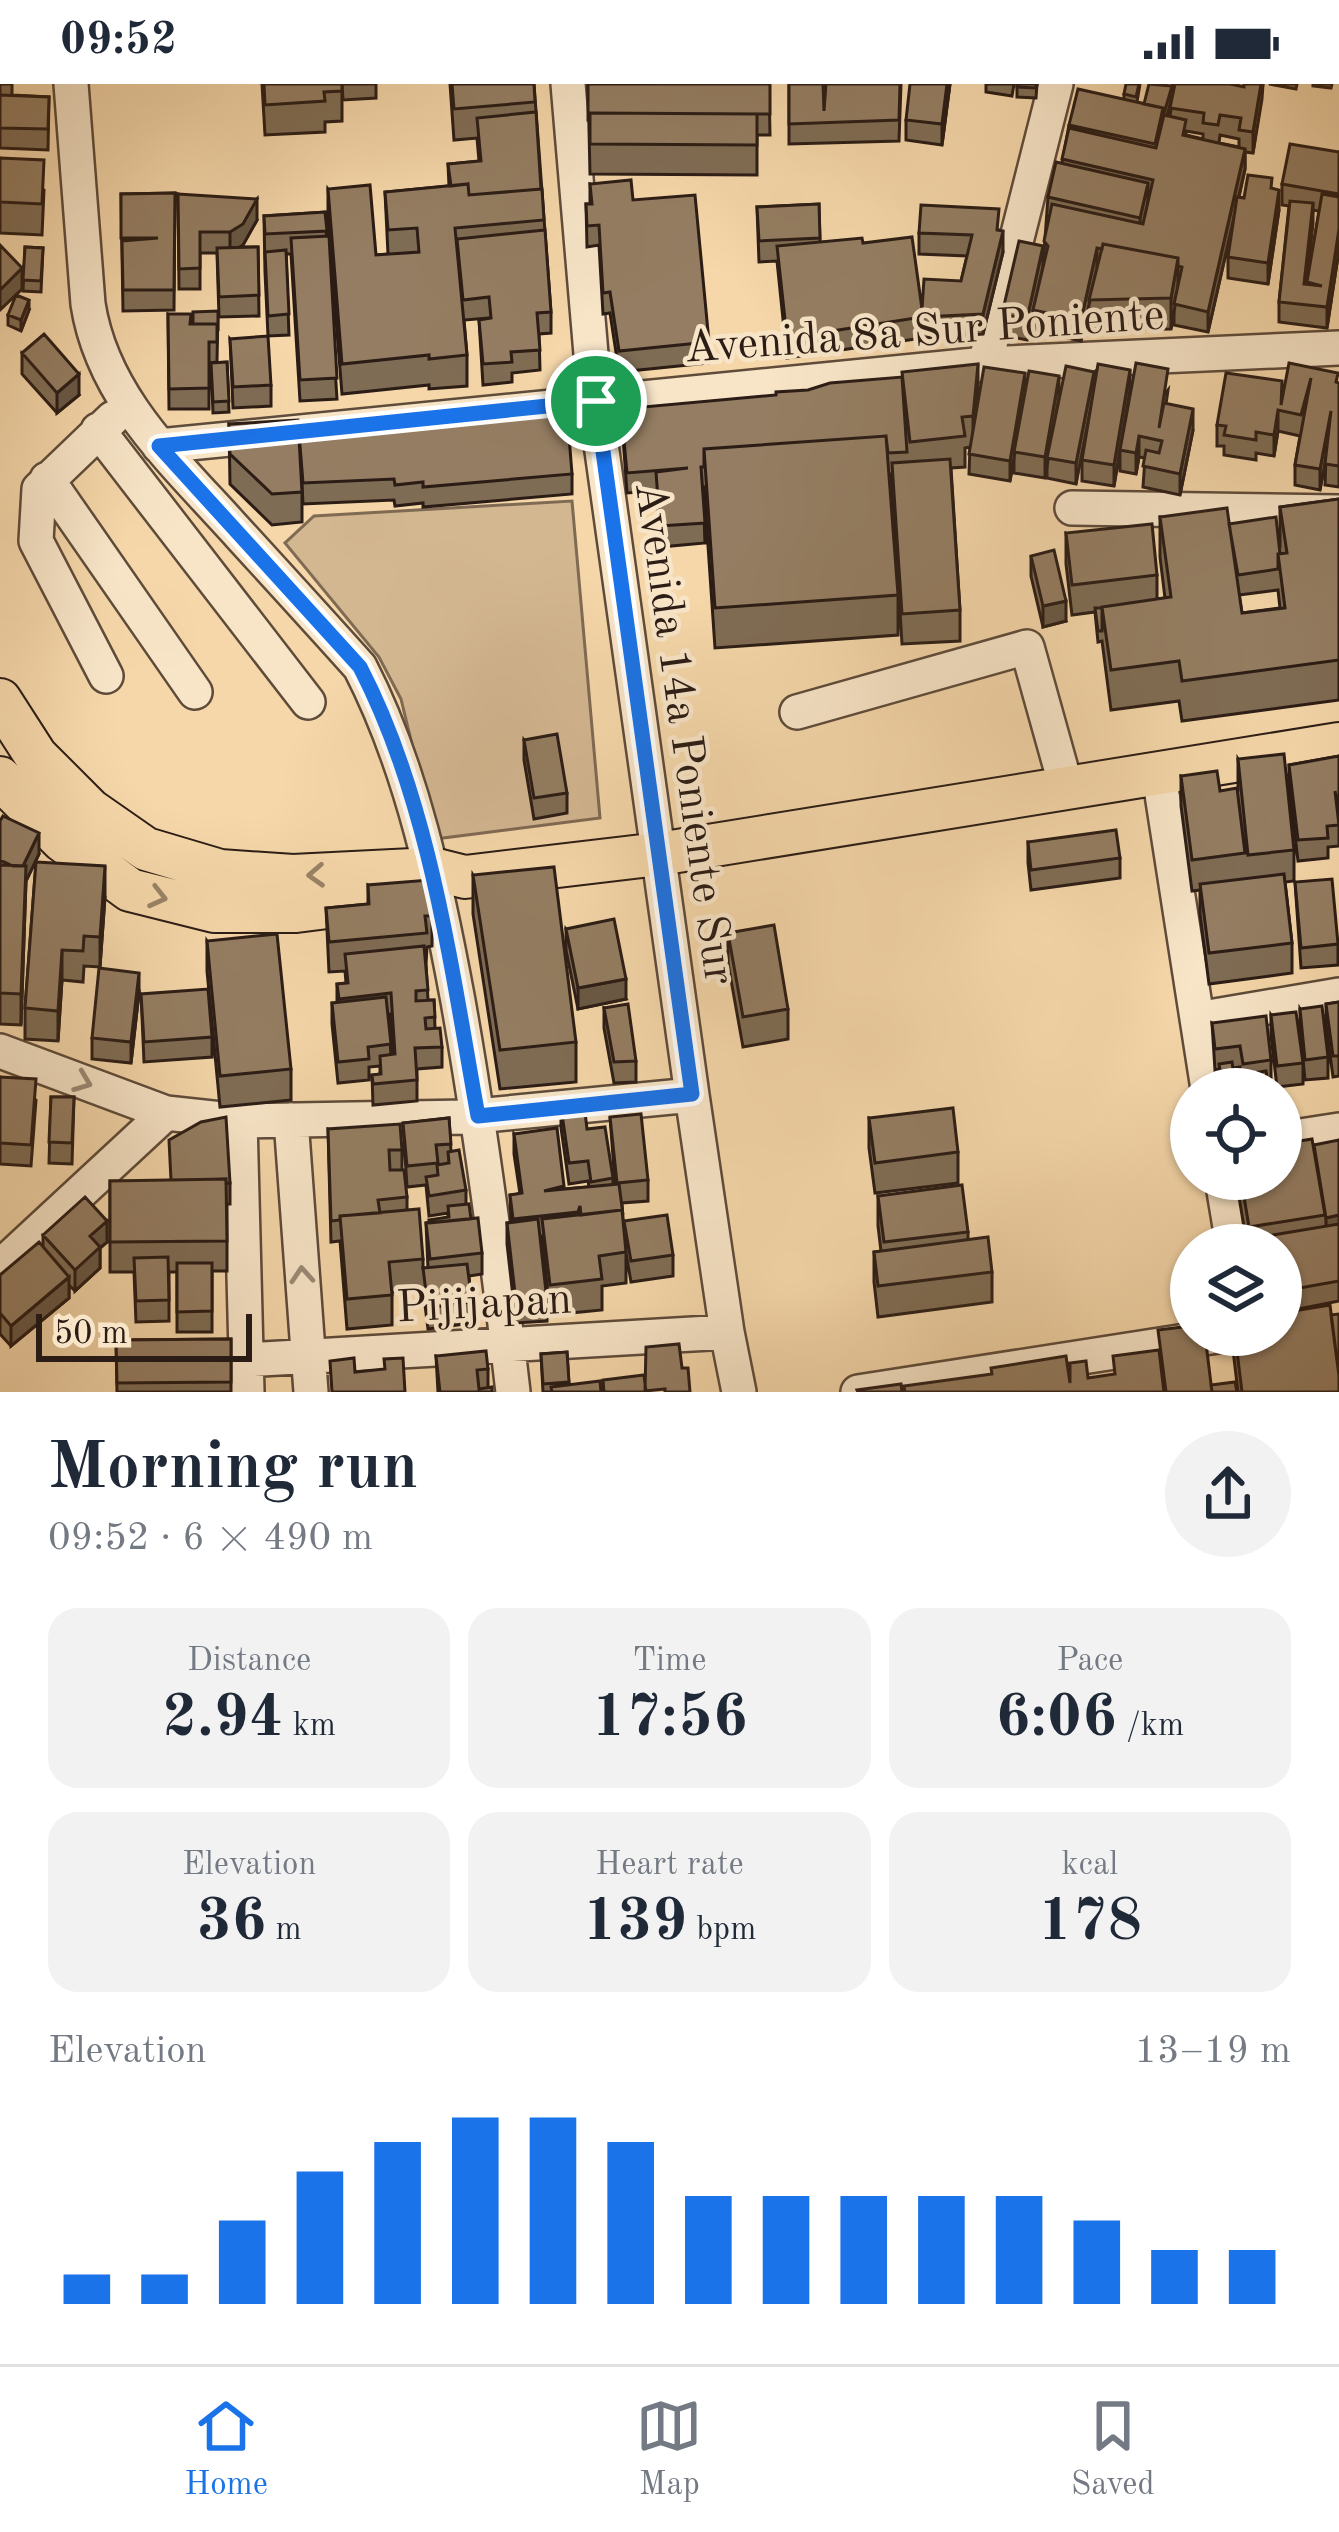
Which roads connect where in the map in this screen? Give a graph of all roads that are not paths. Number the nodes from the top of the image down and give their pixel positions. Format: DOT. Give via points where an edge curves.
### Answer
graph roads {
  1 [pos="71,84"];
  2 [pos="568,84"];
  3 [pos="1056,84"];
  4 [pos="1339,348"];
  5 [pos="985,364"];
  6 [pos="596,401"];
  7 [pos="126,403"];
  8 [pos="98,430"];
  9 [pos="159,446"];
  10 [pos="46,479"];
  11 [pos="1072,508"];
  12 [pos="1339,512"];
  13 [pos="106,676"];
  14 [pos="195,692"];
  15 [pos="0,700"];
  16 [pos="308,702"];
  17 [pos="797,712"];
  18 [pos="1339,744"];
  19 [pos="1159,775"];
  20 [pos="0,778"];
  21 [pos="1067,790"];
  22 [pos="658,854"];
  23 [pos="445,879"];
  24 [pos="1222,900"];
  25 [pos="1179,905"];
  26 [pos="1339,995"];
  27 [pos="1197,1019"];
  28 [pos="0,1051"];
  29 [pos="1205,1068"];
  30 [pos="692,1094"];
  31 [pos="166,1113"];
  32 [pos="478,1116"];
  33 [pos="291,1120"];
  34 [pos="240,1121"];
  35 [pos="1339,1130"];
  36 [pos="1302,1136"];
  37 [pos="0,1267"];
  38 [pos="727,1332"];
  39 [pos="1170,1343"];
  40 [pos="508,1345"];
  41 [pos="308,1356"];
  42 [pos="247,1376"];
  43 [pos="311,1392"];
  44 [pos="513,1392"];
  45 [pos="739,1392"];
  46 [pos="858,1392"];
  1 -- 7 [label="street" via="93,334"];
  2 -- 6 [label="street, Avenida 14a Poniente Sur"];
  3 -- 5 [label="street"];
  4 -- 5 [label="street, Avenida 8a Sur Poniente"];
  5 -- 6 [label="street, Avenida 8a Sur Poniente"];
  6 -- 9 [label="street, Avenida 8a Sur Poniente"];
  6 -- 22 [label="street, Avenida 14a Poniente Sur"];
  7 -- 8 [label="street"];
  7 -- 9 [label="street"];
  8 -- 10 [label="street"];
  8 -- 16 [label="street"];
  9 -- 23 [label="street" via="360,667"];
  10 -- 13 [label="street" via="36,541"];
  10 -- 14 [label="street"];
  11 -- 12 [label="street"];
  23 -- 15 [label="main road, one-way" via="220,871 146,849 90,810 36,756"];
  17 -- 21 [label="street" via="1027,647"];
  18 -- 19 [label="main road"];
  19 -- 21 [label="main road"];
  19 -- 25 [label="street"];
  20 -- 23 [label="main road, one-way" via="62,840 130,890 214,911 296,911"];
  21 -- 22 [label="main road"];
  22 -- 23 [label="main road"];
  22 -- 30 [label="street, Avenida 14a Poniente Sur"];
  23 -- 32 [label="street"];
  24 -- 25 [label="street"];
  25 -- 27 [label="street"];
  26 -- 27 [label="street"];
  27 -- 29 [label="street"];
  28 -- 31 [label="street, one-way"];
  30 -- 32 [label="street"];
  30 -- 38 [label="street, Avenida 14a Poniente Sur"];
  31 -- 34 [label="street"];
  31 -- 37 [label="street"];
  32 -- 33 [label="street"];
  32 -- 40 [label="street"];
  33 -- 34 [label="street"];
  41 -- 33 [label="street, one-way"];
  34 -- 42 [label="street"];
  35 -- 36 [label="street"];
  38 -- 40 [label="street, Pijijapan"];
  38 -- 45 [label="street, Avenida 14a Poniente Sur"];
  39 -- 46 [label="street"];
  40 -- 41 [label="street, Pijijapan"];
  40 -- 44 [label="street"];
  41 -- 42 [label="street, Pijijapan"];
  41 -- 43 [label="street"];
}
